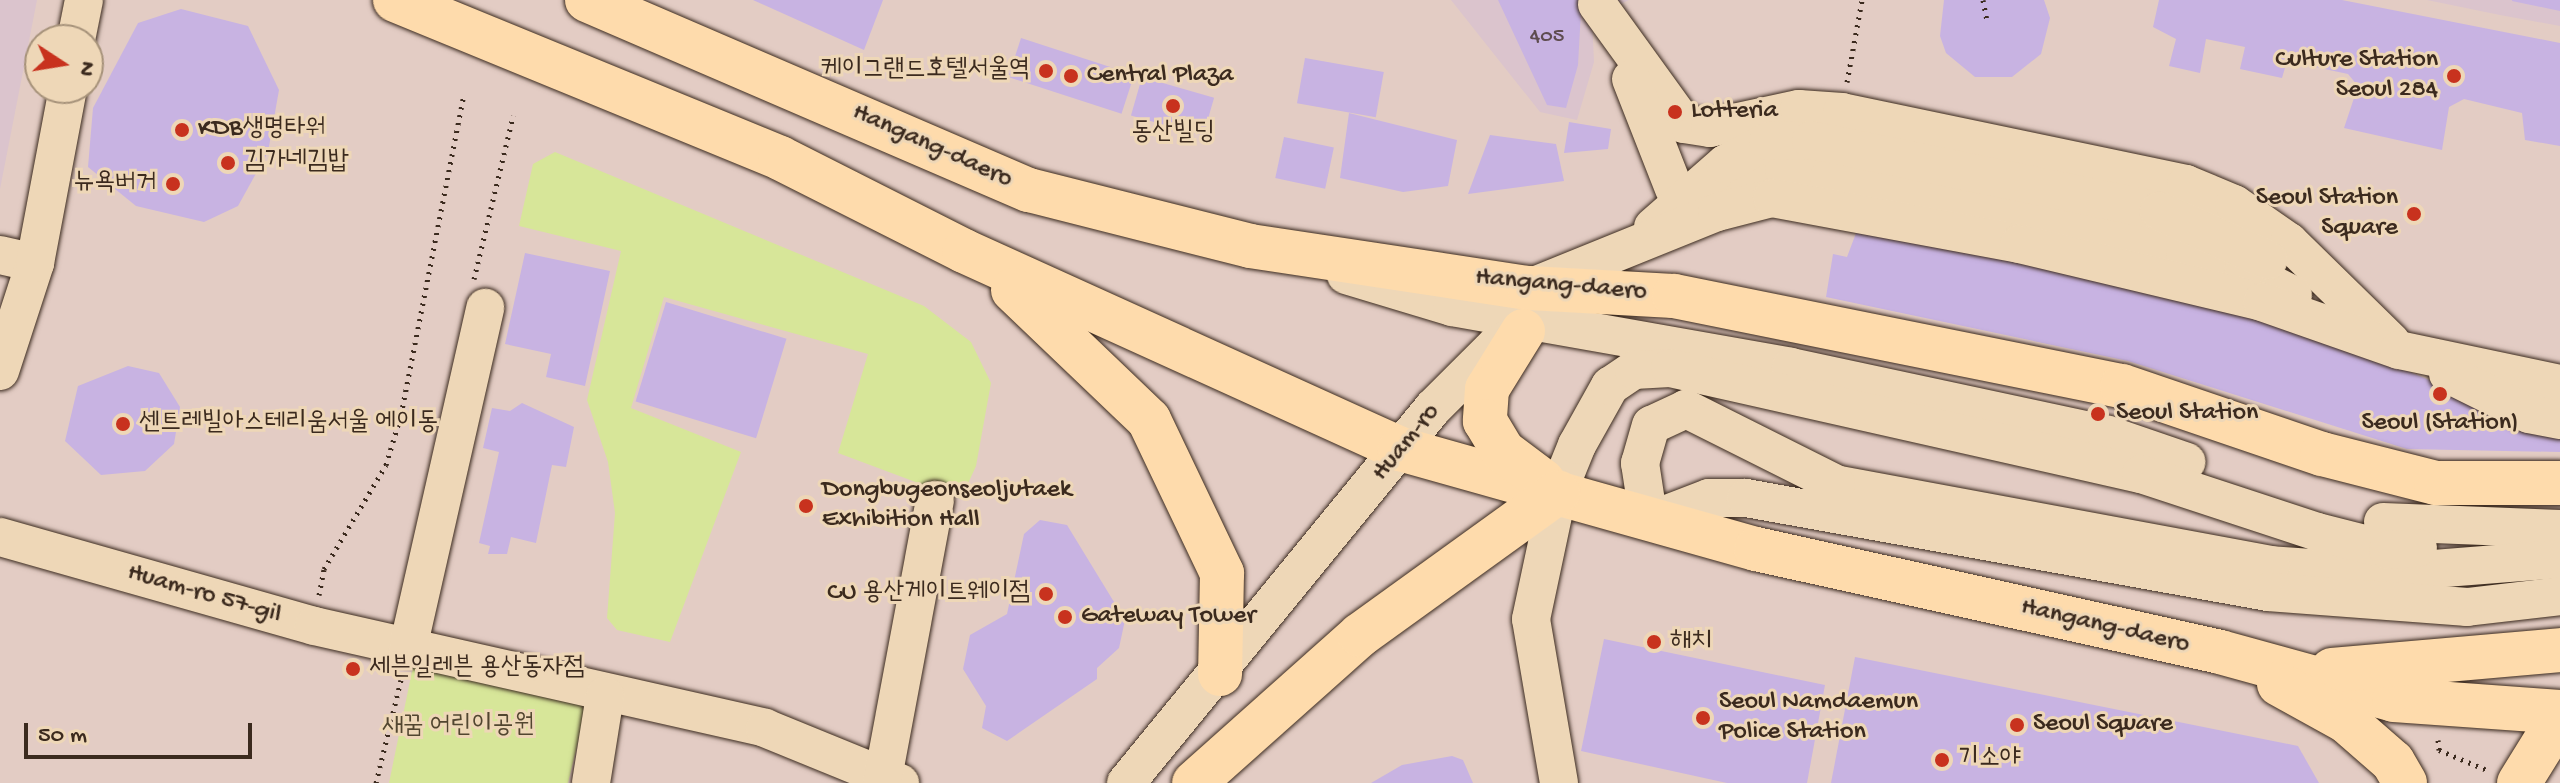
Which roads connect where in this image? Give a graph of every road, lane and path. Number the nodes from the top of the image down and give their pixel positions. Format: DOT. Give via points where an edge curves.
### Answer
graph roads {
  1 [pos="84,0"];
  2 [pos="395,0"];
  3 [pos="587,0"];
  4 [pos="1862,0"];
  5 [pos="1983,0"];
  6 [pos="1987,20"];
  7 [pos="79,24"];
  8 [pos="1846,88"];
  9 [pos="464,94"];
  10 [pos="63,104"];
  11 [pos="513,116"];
  12 [pos="1755,119"];
  13 [pos="1974,139"];
  14 [pos="2019,182"];
  15 [pos="1674,189"];
  16 [pos="1250,246"];
  17 [pos="1629,248"];
  18 [pos="964,251"];
  19 [pos="18,259"];
  20 [pos="1529,288"];
  21 [pos="479,297"];
  22 [pos="1801,319"];
  23 [pos="1541,330"];
  24 [pos="2399,350"];
  25 [pos="0,371"];
  26 [pos="2560,384"];
  27 [pos="2560,420"];
  28 [pos="1400,449"];
  29 [pos="2560,483"];
  30 [pos="1558,492"];
  31 [pos="935,500"];
  32 [pos="1649,521"];
  33 [pos="2560,529"];
  34 [pos="2560,535"];
  35 [pos="0,537"];
  36 [pos="2560,559"];
  37 [pos="2560,596"];
  38 [pos="314,626"];
  39 [pos="408,648"];
  40 [pos="2560,650"];
  41 [pos="2220,652"];
  42 [pos="2297,671"];
  43 [pos="1220,674"];
  44 [pos="605,696"];
  45 [pos="2560,715"];
  46 [pos="2437,735"];
  47 [pos="2511,779"];
  48 [pos="889,780"];
  49 [pos="376,783"];
  50 [pos="591,783"];
  51 [pos="1126,783"];
  52 [pos="1194,783"];
  53 [pos="1559,783"];
  54 [pos="2405,783"];
  1 -- 7 [label="street"];
  2 -- 18 [label="main road, Hangang-daero" via="780,158"];
  3 -- 16 [label="main road, Hangang-daero" via="1029,190"];
  4 -- 8 [label="path"];
  5 -- 6 [label="path"];
  9 -- 38 [label="path" via="401,415 386,465 324,569"];
  10 -- 19 [label="street"];
  11 -- 21 [label="path"];
  12 -- 13 [label="street" via="1799,109 1842,112"];
  12 -- 15 [label="street"];
  12 -- 15 [label="street" via="1684,124 1597,4"];
  13 -- 14 [label="street"];
  13 -- 24 [label="street" via="2186,184 2234,204 2289,242"];
  14 -- 17 [label="street" via="1811,140 1768,141 1725,164"];
  14 -- 24 [label="street" via="2159,211 2246,246"];
  15 -- 17 [label="street"];
  16 -- 20 [label="main road, Hangang-daero"];
  16 -- 23 [label="street"];
  17 -- 20 [label="street"];
  17 -- 24 [label="street" via="1772,198 2019,244 2262,302"];
  18 -- 28 [label="main road, Hangang-daero"];
  18 -- 43 [label="main road" via="1068,337 1149,420 1222,573"];
  19 -- 25 [label="street"];
  20 -- 22 [label="main road, Hangang-daero" via="1674,296"];
  21 -- 39 [label="street"];
  22 -- 23 [label="street, Huam-ro"];
  22 -- 29 [label="main road, Hangang-daero" via="2122,386 2322,454 2436,483"];
  23 -- 28 [label="street, Huam-ro" via="1496,345"];
  23 -- 30 [label="main road" via="1487,389 1485,421 1503,451"];
  23 -- 33 [label="street" via="1791,367 2108,435 2340,515 2398,524"];
  24 -- 26 [label="street"];
  24 -- 27 [label="street" via="2529,414"];
  28 -- 30 [label="main road, Hangang-daero"];
  28 -- 43 [label="street, Huam-ro"];
  30 -- 32 [label="main road, Hangang-daero"];
  30 -- 34 [label="street" via="1610,386 1634,370 1670,368 2141,474 2388,550"];
  30 -- 52 [label="main road" via="1360,635"];
  30 -- 53 [label="street" via="1531,619"];
  31 -- 48 [label="street"];
  32 -- 36 [label="street" via="1641,450 1651,425 1686,409 1836,484 2271,565 2384,573"];
  32 -- 37 [label="street" via="1709,498 1746,498 2268,592 2467,607"];
  32 -- 41 [label="main road, Hangang-daero"];
  35 -- 38 [label="street, Huam-ro 57-gil"];
  38 -- 39 [label="street, Huam-ro 57-gil"];
  39 -- 44 [label="street, Huam-ro 57-gil"];
  39 -- 49 [label="path"];
  40 -- 42 [label="main road, Hangang-daero"];
  41 -- 42 [label="main road, Hangang-daero"];
  41 -- 54 [label="main road" via="2346,721 2393,762"];
  42 -- 45 [label="main road, Hangang-daero" via="2433,707"];
  43 -- 51 [label="street, Huam-ro"];
  44 -- 48 [label="street, Huam-ro 57-gil" via="765,728"];
  44 -- 50 [label="street"];
  45 -- 47 [label="main road"];
  46 -- 47 [label="path" via="2439,750"];
}
